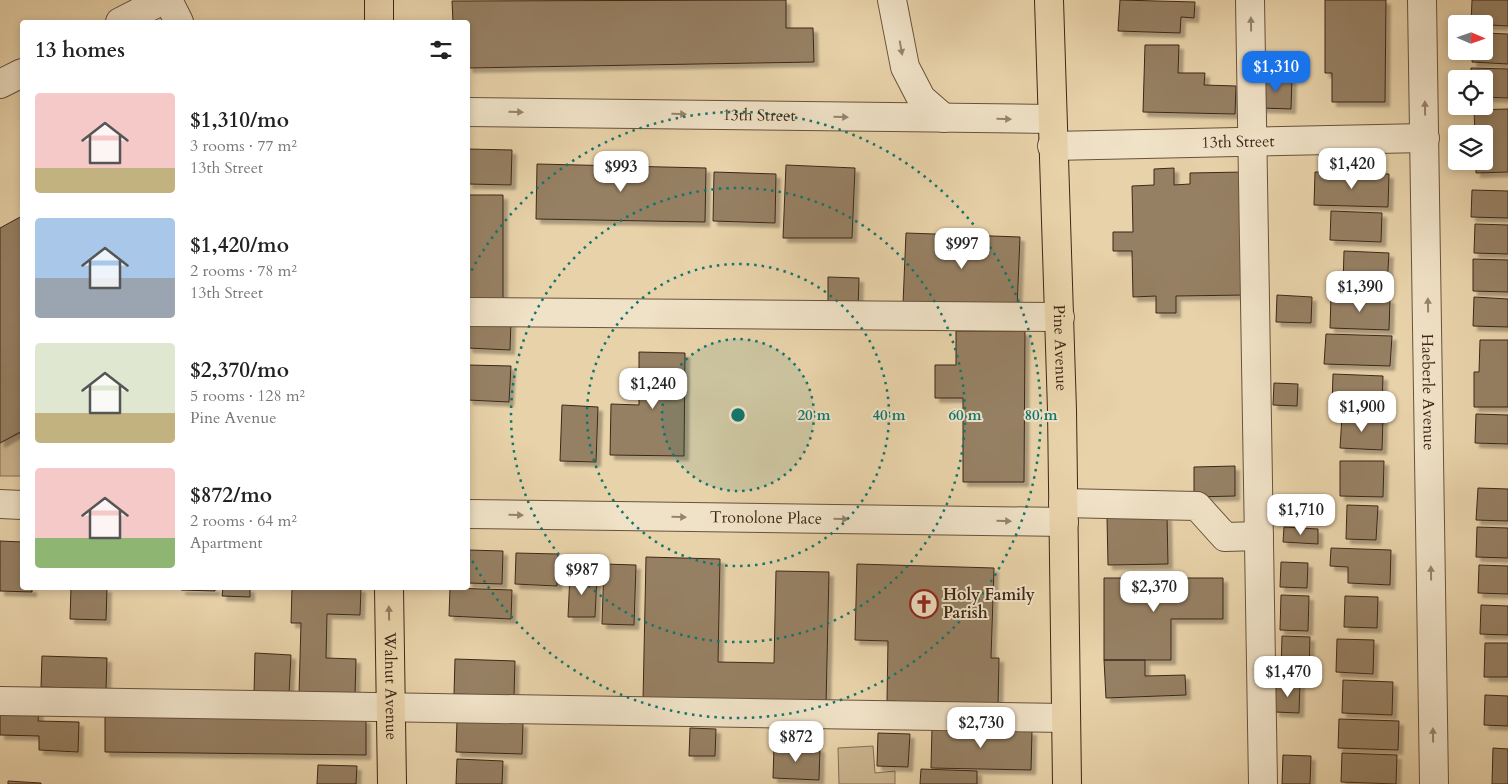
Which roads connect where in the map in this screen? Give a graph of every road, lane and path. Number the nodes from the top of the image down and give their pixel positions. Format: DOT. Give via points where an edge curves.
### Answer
graph roads {
  1 [pos="163,0"];
  2 [pos="168,0"];
  3 [pos="379,0"];
  4 [pos="892,0"];
  5 [pos="1049,0"];
  6 [pos="1250,0"];
  7 [pos="1422,0"];
  8 [pos="124,20"];
  9 [pos="178,20"];
  10 [pos="379,20"];
  11 [pos="20,74"];
  12 [pos="0,84"];
  13 [pos="470,112"];
  14 [pos="944,118"];
  15 [pos="1051,120"];
  16 [pos="1425,138"];
  17 [pos="1254,143"];
  18 [pos="1052,146"];
  19 [pos="470,312"];
  20 [pos="1060,317"];
  21 [pos="0,504"];
  22 [pos="20,505"];
  23 [pos="1064,513"];
  24 [pos="470,514"];
  25 [pos="1259,536"];
  26 [pos="389,590"];
  27 [pos="0,701"];
  28 [pos="391,708"];
  29 [pos="1066,718"];
  30 [pos="392,784"];
  31 [pos="1067,784"];
  32 [pos="1263,784"];
  33 [pos="1434,784"];
  1 -- 8 [label="street"];
  2 -- 9 [label="street"];
  3 -- 10 [label="main road"];
  4 -- 14 [label="street, one-way" via="905,68 921,98"];
  5 -- 15 [label="main road, Pine Avenue"];
  17 -- 6 [label="street, one-way"];
  16 -- 7 [label="street, Haeberle Avenue, one-way"];
  11 -- 12 [label="street"];
  13 -- 14 [label="street, 13th Street, one-way"];
  14 -- 15 [label="street, 13th Street, one-way"];
  15 -- 18 [label="main road, Pine Avenue"];
  16 -- 17 [label="street, 13th Street"];
  33 -- 16 [label="street, Haeberle Avenue, one-way"];
  17 -- 18 [label="street, 13th Street"];
  17 -- 25 [label="street"];
  18 -- 20 [label="main road, Pine Avenue"];
  19 -- 20 [label="street"];
  20 -- 23 [label="main road, Pine Avenue"];
  21 -- 22 [label="street"];
  24 -- 23 [label="street, Tronolone Place, one-way"];
  23 -- 25 [label="street, Tronolone Place" via="1197,506 1225,537"];
  23 -- 29 [label="main road, Pine Avenue"];
  25 -- 32 [label="street"];
  28 -- 26 [label="main road, Walnut Avenue, one-way"];
  27 -- 28 [label="street"];
  28 -- 29 [label="street"];
  28 -- 30 [label="main road, Walnut Avenue"];
  29 -- 31 [label="main road, Pine Avenue"];
}
